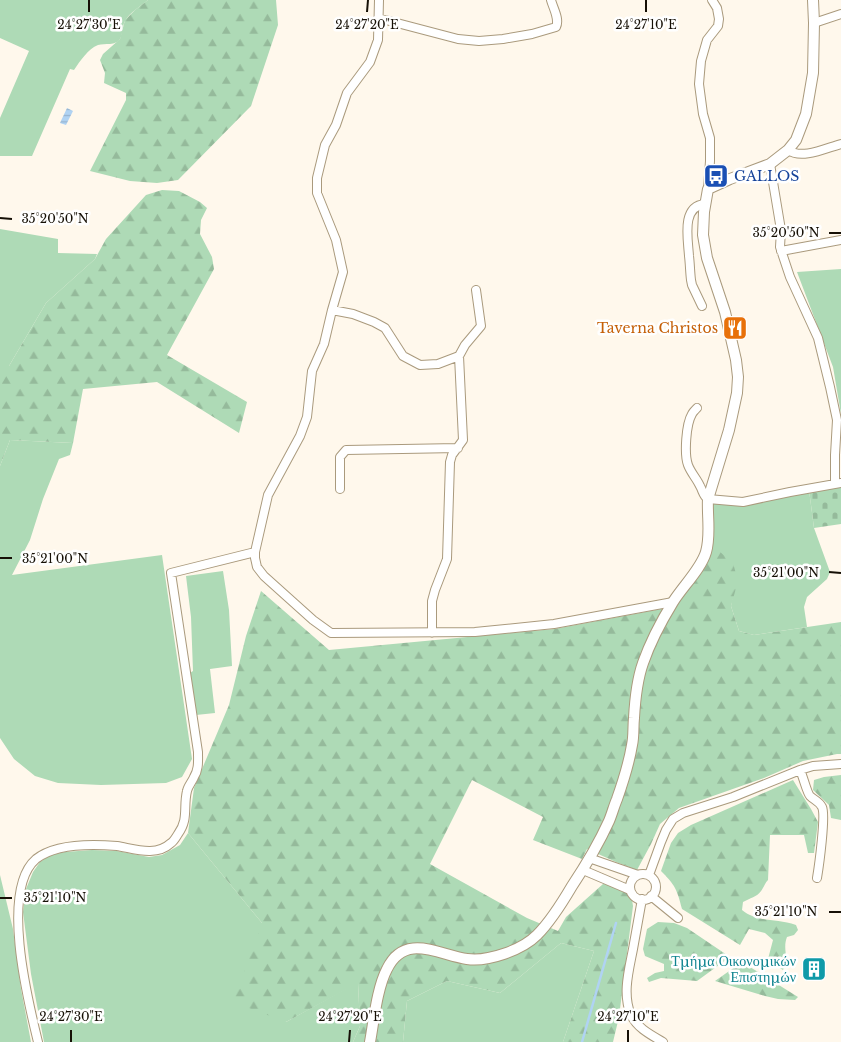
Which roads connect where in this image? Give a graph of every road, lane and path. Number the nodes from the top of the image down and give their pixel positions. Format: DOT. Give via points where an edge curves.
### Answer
graph roads {
  1 [pos="379,0"];
  2 [pos="551,0"];
  3 [pos="712,0"];
  4 [pos="813,0"];
  5 [pos="841,14"];
  6 [pos="378,18"];
  7 [pos="814,23"];
  8 [pos="841,144"];
  9 [pos="788,150"];
  10 [pos="770,164"];
  11 [pos="708,190"];
  12 [pos="705,204"];
  13 [pos="841,240"];
  14 [pos="781,250"];
  15 [pos="476,290"];
  16 [pos="702,306"];
  17 [pos="332,310"];
  18 [pos="459,356"];
  19 [pos="697,408"];
  20 [pos="458,448"];
  21 [pos="838,483"];
  22 [pos="340,489"];
  23 [pos="708,499"];
  24 [pos="255,552"];
  25 [pos="673,602"];
  26 [pos="432,633"];
  27 [pos="841,764"];
  28 [pos="800,770"];
  29 [pos="589,858"];
  30 [pos="583,870"];
  31 [pos="638,875"];
  32 [pos="649,875"];
  33 [pos="817,878"];
  34 [pos="630,890"];
  35 [pos="651,896"];
  36 [pos="642,900"];
  37 [pos="678,918"];
  38 [pos="38,1042"];
  39 [pos="370,1042"];
  40 [pos="663,1042"];
  1 -- 6 [label="street"];
  2 -- 6 [label="street" via="558,20 556,27 503,39 458,39"];
  3 -- 11 [label="street" via="717,8 718,26 707,40 699,84 710,138"];
  4 -- 7 [label="street"];
  5 -- 7 [label="street"];
  6 -- 17 [label="street" via="378,40 370,62 347,93 325,145 317,178 317,192 336,240 343,272"];
  7 -- 9 [label="street" via="813,74 806,114 796,140"];
  8 -- 9 [label="street" via="809,153"];
  9 -- 10 [label="street"];
  10 -- 11 [label="street"];
  10 -- 14 [label="street" via="781,230"];
  11 -- 12 [label="street"];
  12 -- 16 [label="street" via="694,208 687,226 691,280"];
  12 -- 23 [label="street" via="703,235 707,258 725,312 738,377 729,430"];
  13 -- 14 [label="street"];
  14 -- 21 [label="street" via="790,278 818,338 830,387 837,420 835,455"];
  15 -- 18 [label="street" via="481,326"];
  17 -- 18 [label="street" via="353,314 384,328 402,356 420,365 438,364"];
  17 -- 24 [label="street" via="324,344 312,371 307,417 268,495"];
  18 -- 20 [label="street" via="463,440"];
  19 -- 23 [label="street" via="689,422 688,465"];
  20 -- 22 [label="street" via="346,450 340,457"];
  20 -- 26 [label="street" via="450,462 448,560 432,601"];
  21 -- 23 [label="street" via="743,502"];
  23 -- 25 [label="street" via="706,553"];
  24 -- 26 [label="street" via="257,567 268,580 331,633"];
  24 -- 38 [label="street" via="171,573 198,752 196,775 187,790 183,828 162,850 94,845 68,847 42,855 26,871 19,896 17,926 26,991"];
  25 -- 26 [label="street" via="554,624"];
  25 -- 29 [label="street" via="643,662 632,744 622,782 610,820"];
  27 -- 28 [label="street"];
  28 -- 32 [label="street" via="674,819 666,830"];
  28 -- 33 [label="street" via="810,796 822,808"];
  29 -- 30 [label="street"];
  29 -- 31 [label="street"];
  30 -- 34 [label="street"];
  30 -- 39 [label="street" via="547,924 519,948 485,959 468,959 424,948 403,951 395,957 382,980"];
  31 -- 32 [label="street"];
  31 -- 34 [label="street" via="632,879"];
  32 -- 35 [label="street" via="656,885"];
  34 -- 36 [label="street"];
  35 -- 36 [label="street"];
  35 -- 37 [label="street"];
  36 -- 40 [label="street" via="626,994 630,1014 639,1026"];
}
